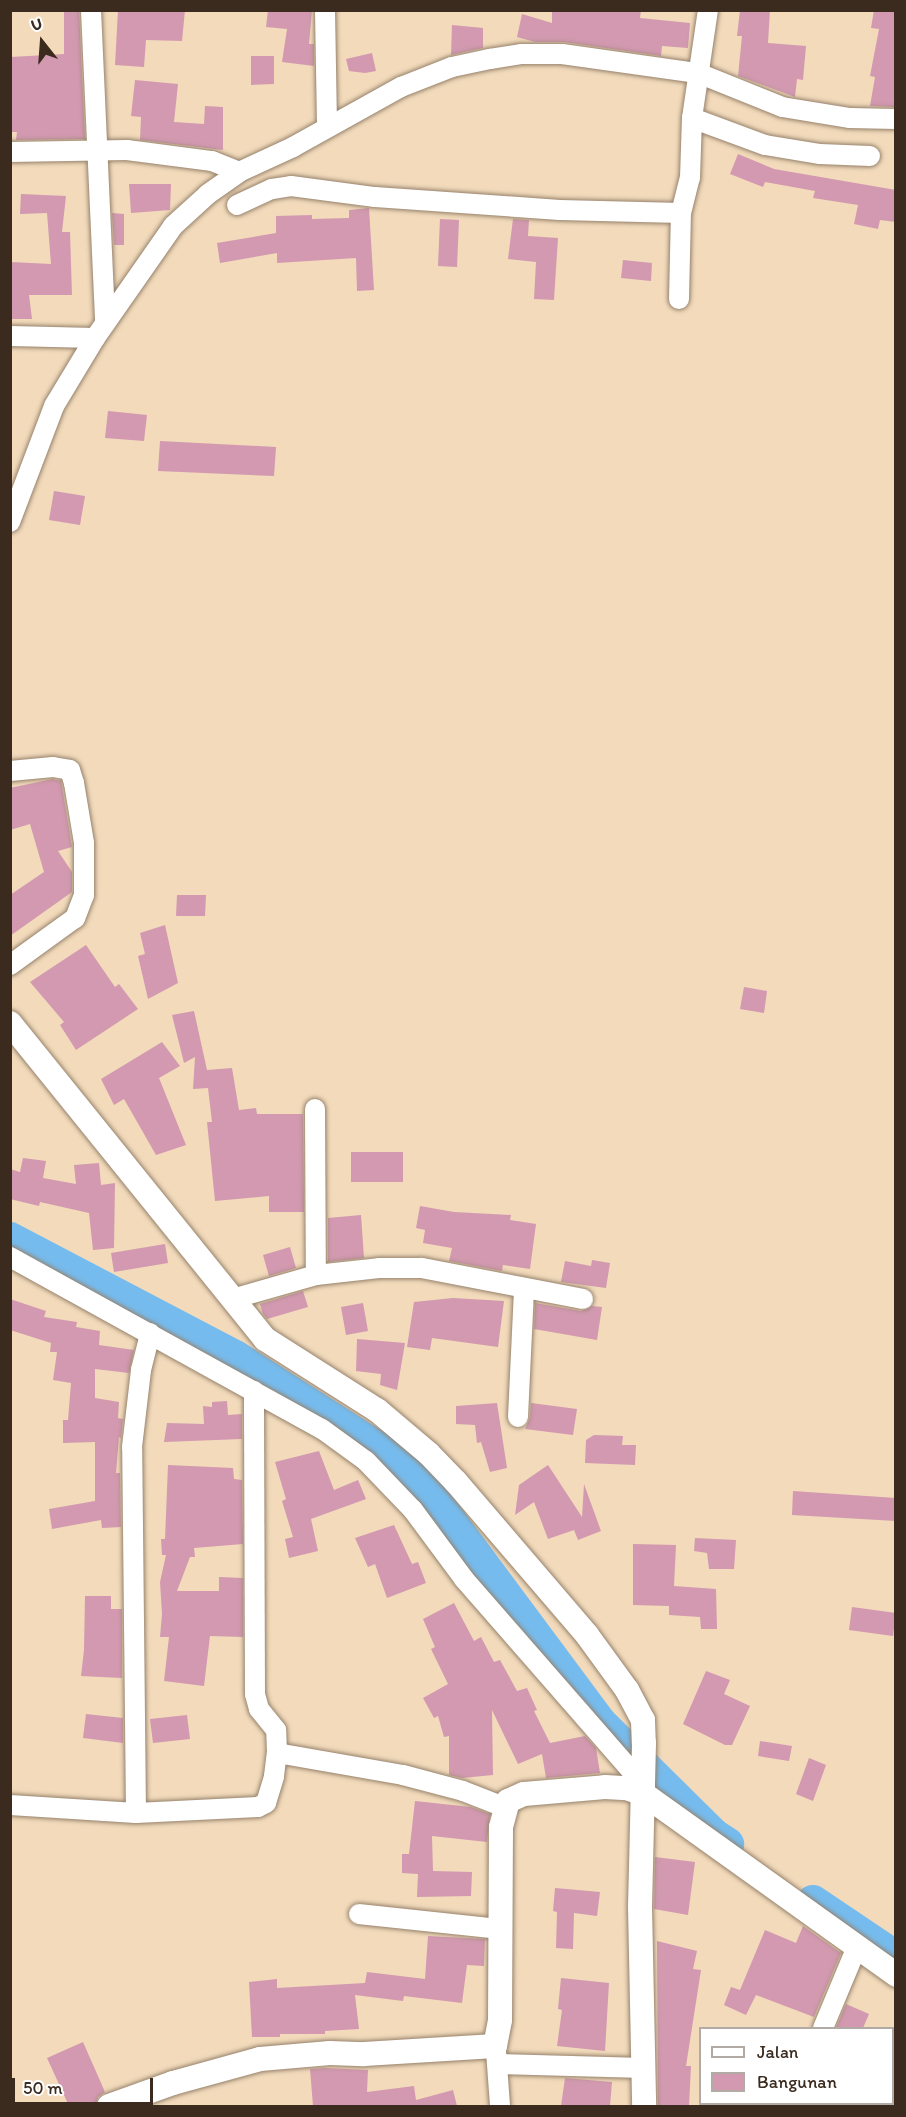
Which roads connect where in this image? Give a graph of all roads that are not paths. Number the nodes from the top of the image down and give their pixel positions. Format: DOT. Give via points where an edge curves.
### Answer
graph roads {
  1 [pos="91,10"];
  2 [pos="325,10"];
  3 [pos="708,10"];
  4 [pos="696,94"];
  5 [pos="896,119"];
  6 [pos="327,127"];
  7 [pos="99,149"];
  8 [pos="10,152"];
  9 [pos="870,156"];
  10 [pos="239,172"];
  11 [pos="237,205"];
  12 [pos="681,213"];
  13 [pos="679,299"];
  14 [pos="100,330"];
  15 [pos="10,336"];
  16 [pos="20,468"];
  17 [pos="10,522"];
  18 [pos="10,771"];
  19 [pos="10,965"];
  20 [pos="10,1023"];
  21 [pos="315,1109"];
  22 [pos="10,1257"];
  23 [pos="316,1275"];
  24 [pos="524,1288"];
  25 [pos="232,1299"];
  26 [pos="583,1299"];
  27 [pos="150,1333"];
  28 [pos="254,1391"];
  29 [pos="518,1417"];
  30 [pos="277,1753"];
  31 [pos="644,1782"];
  32 [pos="10,1805"];
  33 [pos="504,1808"];
  34 [pos="136,1814"];
  35 [pos="359,1914"];
  36 [pos="500,1929"];
  37 [pos="856,1949"];
  38 [pos="896,1976"];
  39 [pos="823,2027"];
  40 [pos="497,2055"];
  41 [pos="644,2068"];
  42 [pos="109,2106"];
  43 [pos="500,2106"];
  44 [pos="644,2106"];
  1 -- 7 [label="street"];
  2 -- 6 [label="street"];
  3 -- 4 [label="street"];
  4 -- 5 [label="street" via="850,118"];
  4 -- 6 [label="street" via="562,54 521,54 453,67 401,87"];
  4 -- 9 [label="street" via="765,145"];
  4 -- 12 [label="street" via="690,178"];
  6 -- 10 [label="street"];
  7 -- 8 [label="street"];
  7 -- 10 [label="street" via="212,161"];
  7 -- 14 [label="street"];
  10 -- 14 [label="street" via="173,226"];
  11 -- 12 [label="street" via="272,189 291,186 375,197 502,206"];
  12 -- 13 [label="street"];
  14 -- 15 [label="street"];
  14 -- 16 [label="street"];
  16 -- 17 [label="street"];
  18 -- 19 [label="street" via="53,767 70,770 84,843 84,895 75,918"];
  20 -- 25 [label="street"];
  21 -- 23 [label="street"];
  22 -- 27 [label="street"];
  23 -- 24 [label="street" via="422,1268"];
  23 -- 25 [label="street"];
  24 -- 26 [label="street"];
  24 -- 29 [label="street"];
  25 -- 31 [label="street" via="265,1340 377,1410 429,1454 587,1635 627,1690 643,1720"];
  27 -- 28 [label="street"];
  27 -- 34 [label="street" via="141,1370 132,1447"];
  28 -- 30 [label="street" via="255,1694 259,1709 276,1730"];
  28 -- 31 [label="street" via="322,1428 366,1461 413,1510 464,1579"];
  30 -- 33 [label="street" via="403,1775 463,1791"];
  30 -- 34 [label="street" via="271,1791 266,1803 258,1807"];
  31 -- 33 [label="street" via="627,1788 514,1797"];
  31 -- 37 [label="street"];
  31 -- 41 [label="street" via="640,1907"];
  32 -- 34 [label="street"];
  33 -- 36 [label="street"];
  35 -- 36 [label="street"];
  36 -- 40 [label="street"];
  37 -- 38 [label="street"];
  37 -- 39 [label="street"];
  40 -- 41 [label="street"];
  40 -- 42 [label="street" via="330,2053 260,2059"];
  40 -- 43 [label="street"];
  41 -- 44 [label="street"];
}
